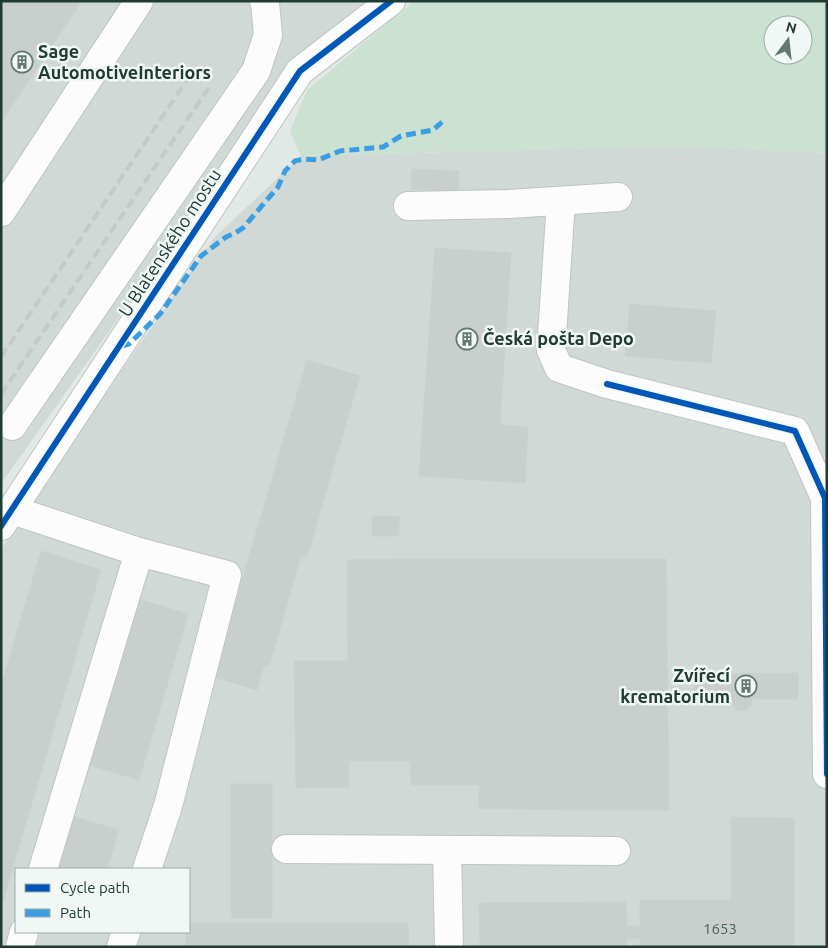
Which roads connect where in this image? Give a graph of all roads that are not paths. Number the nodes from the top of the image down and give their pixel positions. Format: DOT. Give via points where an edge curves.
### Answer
graph roads {
  1 [pos="139,1"];
  2 [pos="264,1"];
  3 [pos="391,1"];
  4 [pos="618,197"];
  5 [pos="561,200"];
  6 [pos="408,206"];
  7 [pos="1,212"];
  8 [pos="12,426"];
  9 [pos="7,518"];
  10 [pos="139,552"];
  11 [pos="827,774"];
  12 [pos="286,849"];
  13 [pos="447,850"];
  14 [pos="616,851"];
  15 [pos="43,868"];
  16 [pos="147,868"];
  17 [pos="24,933"];
  18 [pos="126,933"];
  19 [pos="20,947"];
  20 [pos="121,947"];
  21 [pos="449,947"];
  1 -- 7 [label="street"];
  2 -- 8 [label="street" via="268,35 256,70"];
  3 -- 9 [label="street, U Blatenského mostu" via="300,70"];
  4 -- 5 [label="street"];
  5 -- 6 [label="street"];
  5 -- 11 [label="street" via="551,350 559,368 607,384 795,431 825,498"];
  9 -- 10 [label="street"];
  10 -- 15 [label="street"];
  10 -- 16 [label="street" via="228,575 168,806"];
  12 -- 13 [label="street"];
  13 -- 14 [label="street"];
  13 -- 21 [label="street"];
  17 -- 19 [label="street"];
  18 -- 20 [label="street"];
}
